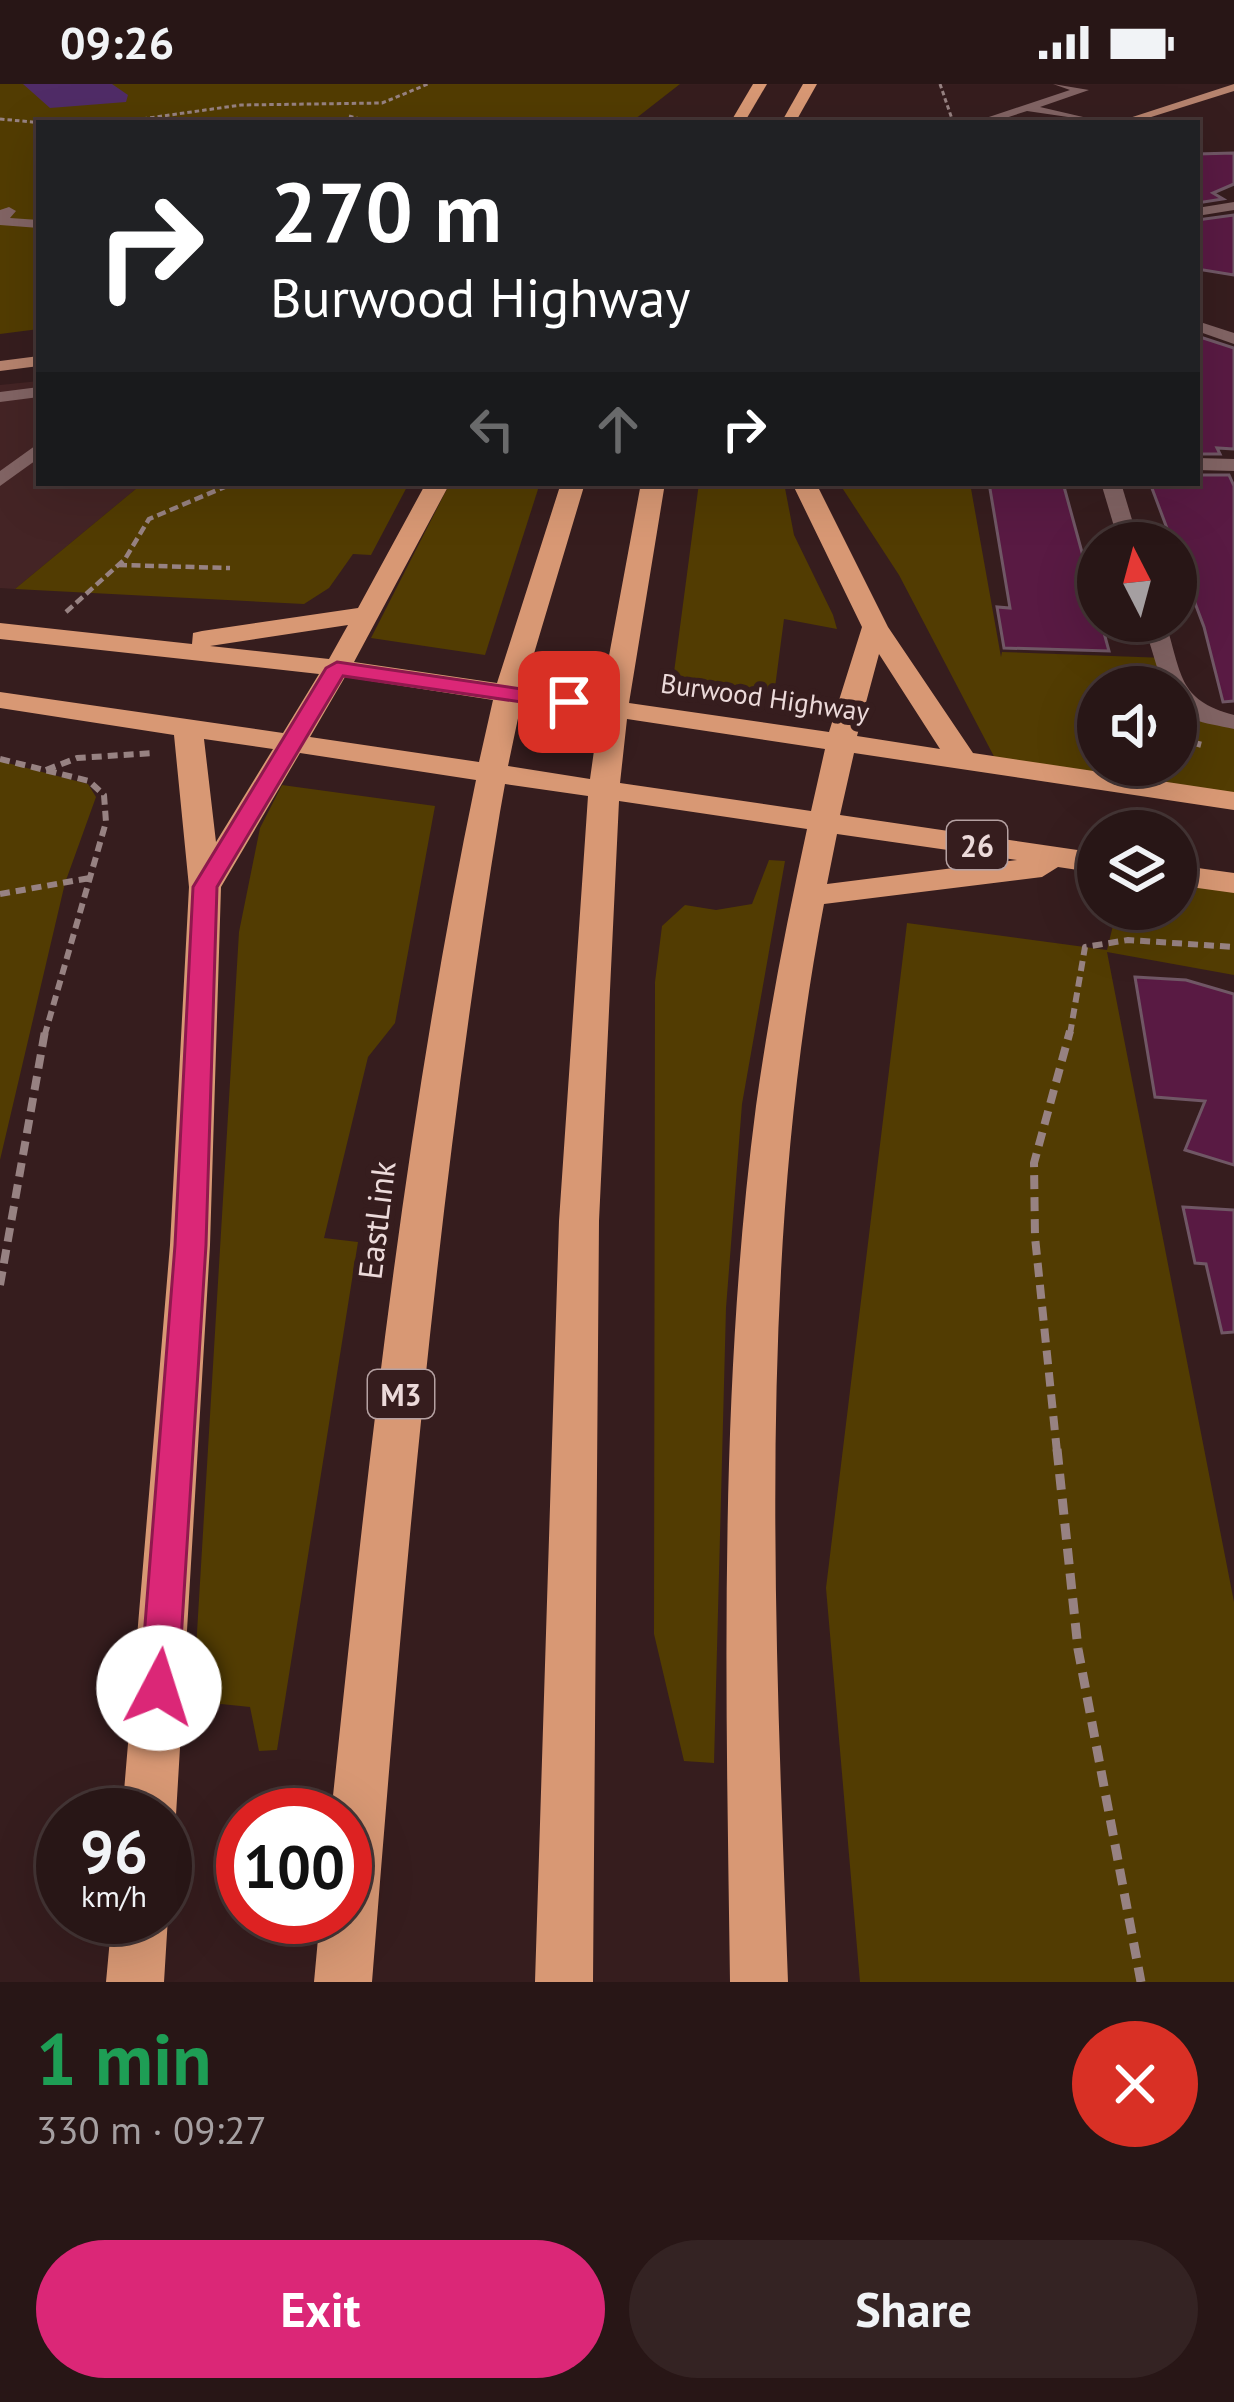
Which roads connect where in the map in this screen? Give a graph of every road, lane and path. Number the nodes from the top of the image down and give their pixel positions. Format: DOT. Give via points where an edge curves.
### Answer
graph roads {
  1 [pos="428,84"];
  2 [pos="760,84"];
  3 [pos="810,84"];
  4 [pos="940,84"];
  5 [pos="1042,84"];
  6 [pos="1059,84"];
  7 [pos="1102,84"];
  8 [pos="1234,87"];
  9 [pos="1083,90"];
  10 [pos="1234,100"];
  11 [pos="1020,110"];
  12 [pos="349,116"];
  13 [pos="0,119"];
  14 [pos="133,120"];
  15 [pos="363,120"];
  16 [pos="739,120"];
  17 [pos="790,120"];
  18 [pos="951,120"];
  19 [pos="987,120"];
  20 [pos="1066,120"];
  21 [pos="1084,120"];
  22 [pos="1130,120"];
  23 [pos="1177,120"];
  24 [pos="36,122"];
  25 [pos="1234,206"];
  26 [pos="36,207"];
  27 [pos="1200,212"];
  28 [pos="5,219"];
  29 [pos="36,224"];
  30 [pos="1200,327"];
  31 [pos="1234,339"];
  32 [pos="36,346"];
  33 [pos="0,352"];
  34 [pos="36,361"];
  35 [pos="0,366"];
  36 [pos="36,392"];
  37 [pos="0,397"];
  38 [pos="36,451"];
  39 [pos="1200,464"];
  40 [pos="1234,465"];
  41 [pos="0,480"];
  42 [pos="227,486"];
  43 [pos="436,486"];
  44 [pos="572,486"];
  45 [pos="652,486"];
  46 [pos="805,486"];
  47 [pos="1112,486"];
  48 [pos="1123,522"];
  49 [pos="118,565"];
  50 [pos="230,568"];
  51 [pos="365,616"];
  52 [pos="875,627"];
  53 [pos="0,631"];
  54 [pos="41,634"];
  55 [pos="149,646"];
  56 [pos="337,668"];
  57 [pos="0,700"];
  58 [pos="1197,711"];
  59 [pos="1234,722"];
  60 [pos="188,726"];
  61 [pos="292,739"];
  62 [pos="841,741"];
  63 [pos="0,759"];
  64 [pos="963,761"];
  65 [pos="1234,802"];
  66 [pos="824,821"];
  67 [pos="1077,859"];
  68 [pos="1077,864"];
  69 [pos="90,878"];
  70 [pos="1197,878"];
  71 [pos="1234,884"];
  72 [pos="205,887"];
  73 [pos="0,894"];
  74 [pos="807,896"];
  75 [pos="1234,947"];
  76 [pos="0,1285"];
  77 [pos="151,1788"];
  78 [pos="138,1944"];
  79 [pos="135,1982"];
  80 [pos="344,1982"];
  81 [pos="564,1982"];
  82 [pos="759,1982"];
  83 [pos="1141,1982"];
  1 -- 14 [label="path" via="382,104 228,106"];
  2 -- 16 [label="highway"];
  3 -- 17 [label="highway"];
  4 -- 18 [label="path"];
  5 -- 6 [label="street"];
  6 -- 9 [label="street"];
  7 -- 9 [label="street"];
  8 -- 22 [label="main road"];
  9 -- 11 [label="street"];
  10 -- 23 [label="main road"];
  11 -- 19 [label="street"];
  11 -- 20 [label="street"];
  11 -- 21 [label="street"];
  12 -- 15 [label="path"];
  13 -- 24 [label="path"];
  25 -- 27 [label="street"];
  26 -- 28 [label="street"];
  28 -- 29 [label="street"];
  30 -- 31 [label="street"];
  32 -- 33 [label="main road"];
  34 -- 35 [label="main road"];
  36 -- 37 [label="street"];
  38 -- 41 [label="street"];
  39 -- 40 [label="street"];
  42 -- 49 [label="path" via="149,519"];
  43 -- 51 [label="highway"];
  44 -- 80 [label="highway, EastLink / M3" via="542,562 483,808 425,1177"];
  45 -- 81 [label="highway" via="601,825 583,1118"];
  46 -- 52 [label="highway"];
  47 -- 48 [label="street"];
  49 -- 50 [label="path"];
  49 -- 54 [label="path"];
  51 -- 55 [label="highway"];
  51 -- 56 [label="highway"];
  52 -- 62 [label="highway"];
  52 -- 64 [label="highway"];
  53 -- 54 [label="highway, Burwood Highway"];
  54 -- 55 [label="highway, Burwood Highway"];
  55 -- 56 [label="highway, Burwood Highway"];
  56 -- 61 [label="highway"];
  56 -- 62 [label="highway, Burwood Highway"];
  57 -- 60 [label="highway, 26"];
  58 -- 59 [label="street"];
  60 -- 61 [label="highway, 26"];
  60 -- 72 [label="highway"];
  61 -- 66 [label="highway, 26"];
  61 -- 72 [label="highway"];
  62 -- 64 [label="highway, Burwood Highway"];
  62 -- 66 [label="highway"];
  63 -- 69 [label="path" via="89,781 104,795 106,822"];
  64 -- 65 [label="highway, Burwood Highway"];
  66 -- 67 [label="highway, 26"];
  66 -- 74 [label="highway"];
  68 -- 74 [label="highway"];
  69 -- 73 [label="path"];
  69 -- 76 [label="path" via="36,1064"];
  70 -- 71 [label="highway"];
  72 -- 77 [label="highway" via="190,1245"];
  74 -- 82 [label="highway" via="771,1126 755,1375 748,1564"];
  75 -- 83 [label="path" via="1128,940 1084,947 1064,1070 1034,1163 1040,1320 1078,1648"];
  78 -- 79 [label="highway"];
}
